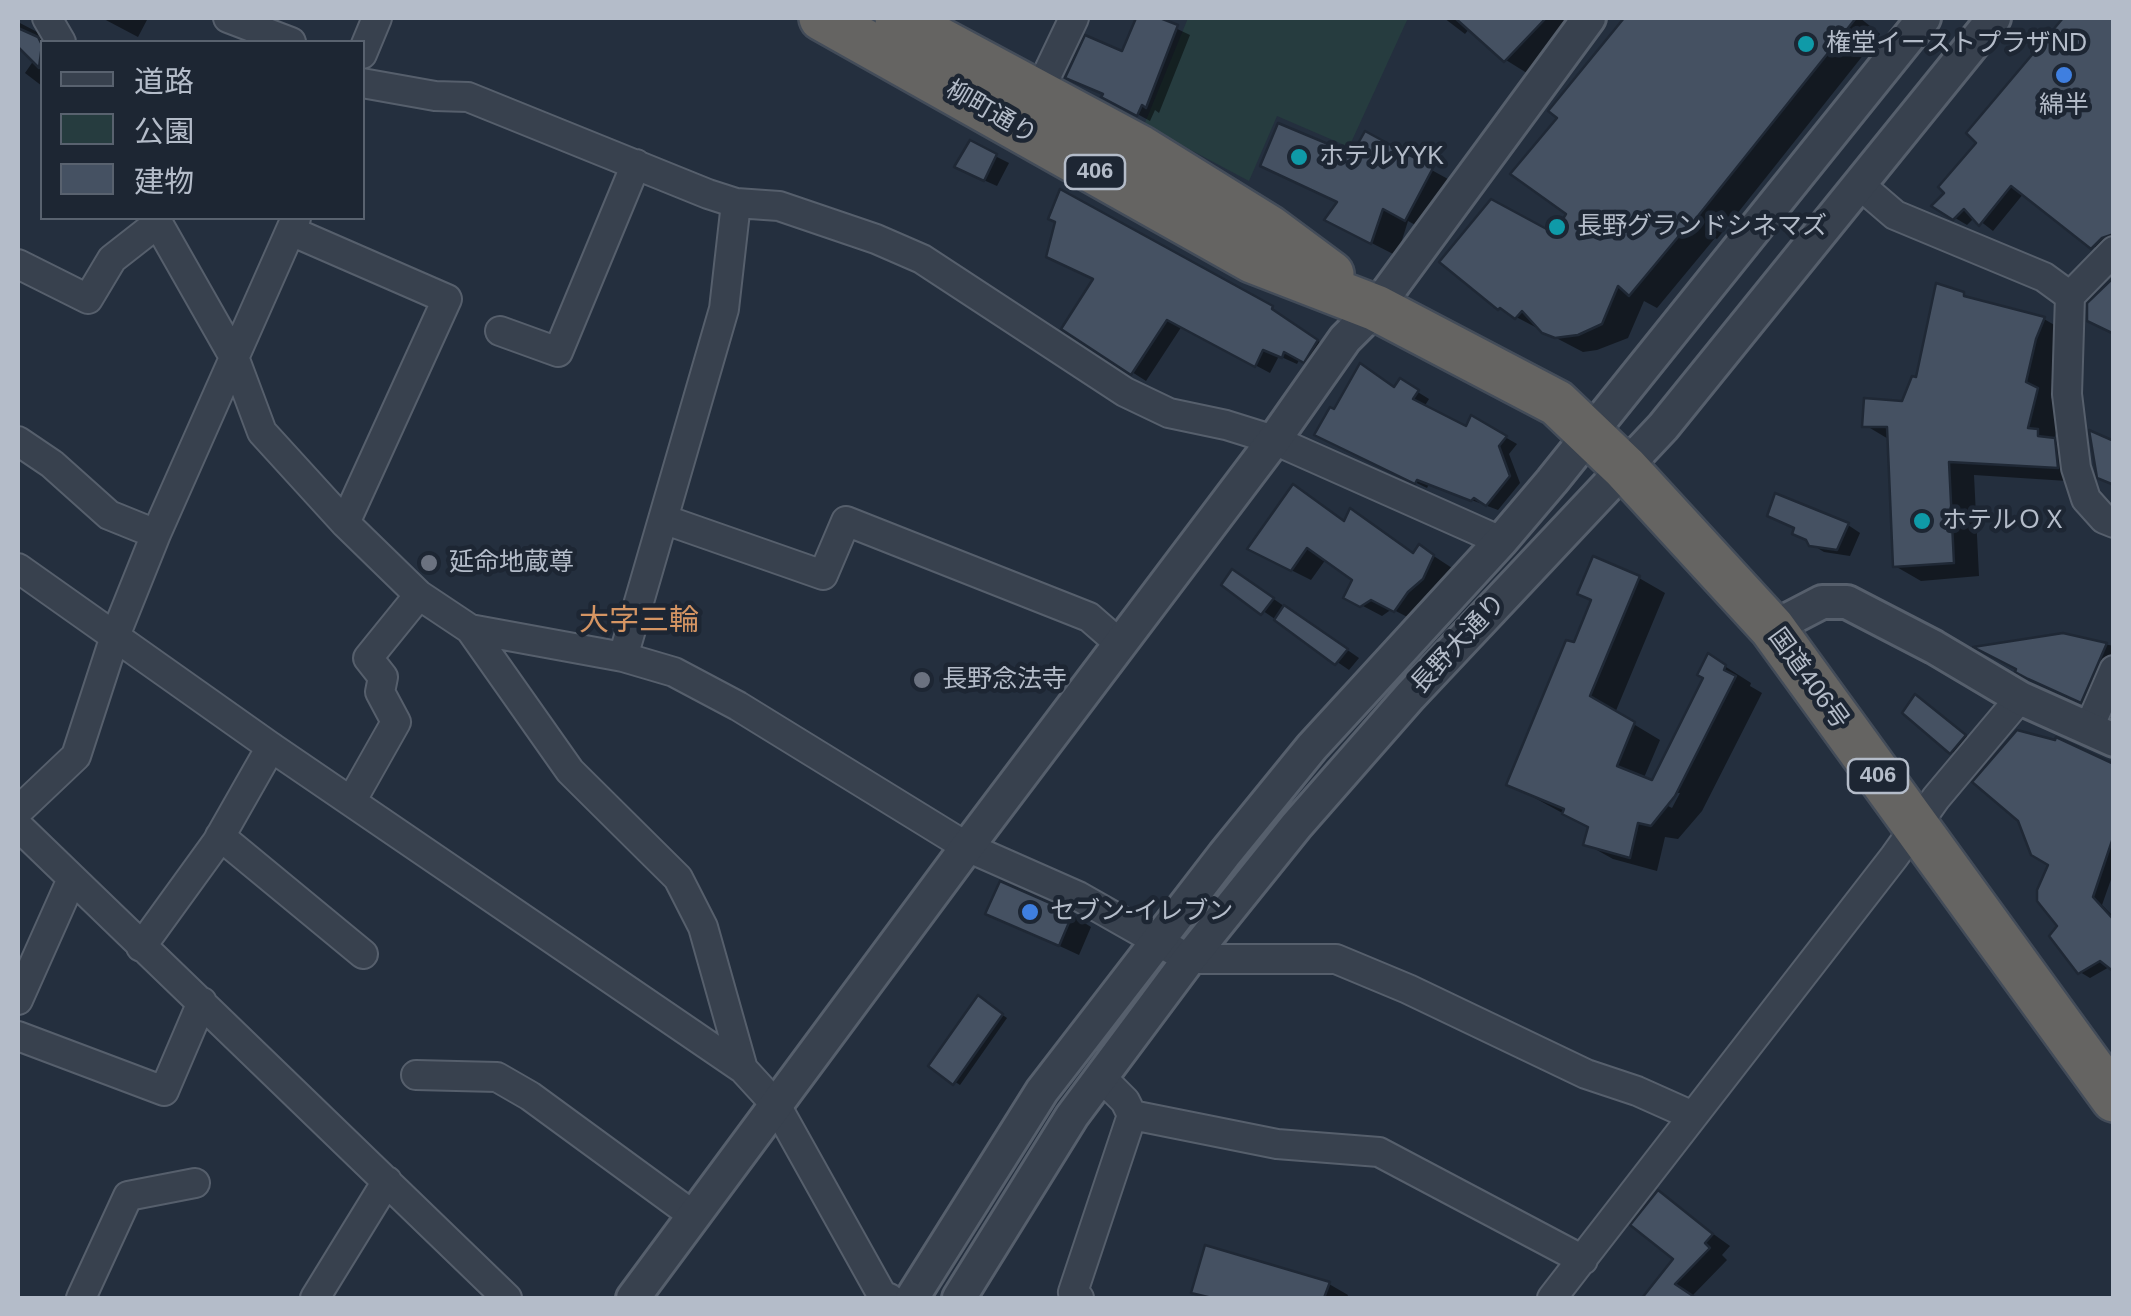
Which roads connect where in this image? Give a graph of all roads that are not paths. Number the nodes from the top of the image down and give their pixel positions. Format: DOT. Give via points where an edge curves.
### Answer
graph roads {
  1 [pos="48,18"];
  2 [pos="228,18"];
  3 [pos="378,18"];
  4 [pos="822,18"];
  5 [pos="898,18"];
  6 [pos="1074,18"];
  7 [pos="1589,18"];
  8 [pos="1924,18"];
  9 [pos="1994,18"];
  10 [pos="60,40"];
  11 [pos="287,40"];
  12 [pos="365,47"];
  13 [pos="365,84"];
  14 [pos="1029,111"];
  15 [pos="636,164"];
  16 [pos="1860,185"];
  17 [pos="736,203"];
  18 [pos="156,220"];
  19 [pos="294,224"];
  20 [pos="2114,251"];
  21 [pos="18,264"];
  22 [pos="2070,296"];
  23 [pos="1376,308"];
  24 [pos="500,330"];
  25 [pos="234,356"];
  26 [pos="1589,432"];
  27 [pos="1274,440"];
  28 [pos="18,442"];
  29 [pos="1624,468"];
  30 [pos="663,519"];
  31 [pos="345,523"];
  32 [pos="2114,523"];
  33 [pos="156,534"];
  34 [pos="1502,541"];
  35 [pos="18,568"];
  36 [pos="419,595"];
  37 [pos="1772,628"];
  38 [pos="470,629"];
  39 [pos="115,636"];
  40 [pos="1120,644"];
  41 [pos="623,657"];
  42 [pos="2114,670"];
  43 [pos="2020,698"];
  44 [pos="2101,735"];
  45 [pos="271,747"];
  46 [pos="352,800"];
  47 [pos="18,811"];
  48 [pos="18,826"];
  49 [pos="1915,828"];
  50 [pos="220,836"];
  51 [pos="966,847"];
  52 [pos="71,881"];
  53 [pos="1159,942"];
  54 [pos="141,947"];
  55 [pos="363,954"];
  56 [pos="1189,959"];
  57 [pos="18,1000"];
  58 [pos="202,1002"];
  59 [pos="18,1036"];
  60 [pos="742,1068"];
  61 [pos="416,1075"];
  62 [pos="1101,1077"];
  63 [pos="2114,1100"];
  64 [pos="776,1105"];
  65 [pos="1132,1116"];
  66 [pos="1693,1116"];
  67 [pos="387,1181"];
  68 [pos="195,1183"];
  69 [pos="694,1216"];
  70 [pos="1583,1260"];
  71 [pos="80,1298"];
  72 [pos="315,1298"];
  73 [pos="507,1298"];
  74 [pos="633,1298"];
  75 [pos="890,1298"];
  76 [pos="912,1298"];
  77 [pos="958,1298"];
  78 [pos="1079,1298"];
  79 [pos="1552,1298"];
  1 -- 10 [label="street"];
  2 -- 11 [label="street"];
  3 -- 12 [label="street"];
  4 -- 14 [label="highway, 柳町通り / 406"];
  5 -- 14 [label="highway, 柳町通り / 406"];
  6 -- 14 [label="street"];
  7 -- 23 [label="street"];
  8 -- 26 [label="street, 長野大通り"];
  9 -- 16 [label="street, 長野大通り"];
  13 -- 15 [label="street" via="468,96"];
  14 -- 23 [label="highway, 柳町通り / 406" via="1252,260"];
  15 -- 17 [label="street"];
  15 -- 24 [label="street" via="558,352"];
  16 -- 22 [label="street" via="1894,215 2044,277"];
  16 -- 29 [label="street, 長野大通り"];
  17 -- 27 [label="street" via="779,206 876,238 922,259 1126,392 1169,413"];
  17 -- 30 [label="street" via="724,310"];
  18 -- 21 [label="street" via="112,260 88,299"];
  18 -- 25 [label="street"];
  19 -- 25 [label="street"];
  19 -- 31 [label="street" via="447,299"];
  20 -- 22 [label="street"];
  22 -- 32 [label="street" via="2067,394 2076,468 2086,499"];
  23 -- 26 [label="highway, 柳町通り / 406" via="1557,402"];
  23 -- 27 [label="street" via="1345,339"];
  25 -- 31 [label="street" via="262,432"];
  25 -- 33 [label="street"];
  26 -- 29 [label="highway, 柳町通り / 406"];
  26 -- 34 [label="street, 長野大通り"];
  27 -- 34 [label="street"];
  27 -- 40 [label="street"];
  28 -- 33 [label="street" via="108,515"];
  29 -- 37 [label="highway, 国道406号 / 406"];
  29 -- 56 [label="street, 長野大通り" via="1410,696"];
  30 -- 40 [label="street" via="823,575 846,521 1089,617"];
  30 -- 41 [label="street"];
  31 -- 36 [label="street"];
  33 -- 39 [label="street"];
  34 -- 53 [label="street, 長野大通り" via="1312,747"];
  35 -- 39 [label="street"];
  36 -- 38 [label="street"];
  36 -- 46 [label="street" via="368,658 383,677 380,692 396,722"];
  37 -- 43 [label="street" via="1822,602 1847,602"];
  37 -- 49 [label="highway, 国道406号 / 406"];
  38 -- 41 [label="street"];
  38 -- 60 [label="street" via="570,771 678,878 703,927"];
  39 -- 45 [label="street"];
  39 -- 47 [label="street" via="76,756"];
  40 -- 51 [label="street"];
  41 -- 51 [label="street" via="674,672 738,706"];
  42 -- 44 [label="street"];
  43 -- 44 [label="street"];
  43 -- 49 [label="street"];
  45 -- 46 [label="street"];
  45 -- 50 [label="street"];
  46 -- 60 [label="street"];
  48 -- 52 [label="street"];
  49 -- 63 [label="highway, 国道406号 / 406"];
  49 -- 66 [label="street"];
  50 -- 54 [label="street"];
  50 -- 55 [label="street"];
  51 -- 53 [label="street" via="1078,896"];
  51 -- 64 [label="street"];
  52 -- 54 [label="street"];
  52 -- 57 [label="street"];
  53 -- 56 [label="street"];
  53 -- 76 [label="street, 長野大通り" via="1042,1092"];
  54 -- 58 [label="street"];
  56 -- 62 [label="street, 長野大通り"];
  56 -- 66 [label="street" via="1336,958"];
  58 -- 59 [label="street" via="164,1091"];
  58 -- 67 [label="street"];
  60 -- 64 [label="street"];
  61 -- 69 [label="street" via="497,1077"];
  62 -- 65 [label="street"];
  62 -- 77 [label="street, 長野大通り"];
  64 -- 69 [label="street"];
  64 -- 75 [label="street" via="882,1295"];
  65 -- 70 [label="street" via="1277,1144 1379,1152"];
  65 -- 78 [label="street" via="1072,1292"];
  66 -- 70 [label="street"];
  67 -- 72 [label="street"];
  67 -- 73 [label="street"];
  68 -- 71 [label="street" via="128,1196"];
  69 -- 74 [label="street"];
  70 -- 79 [label="street"];
}
